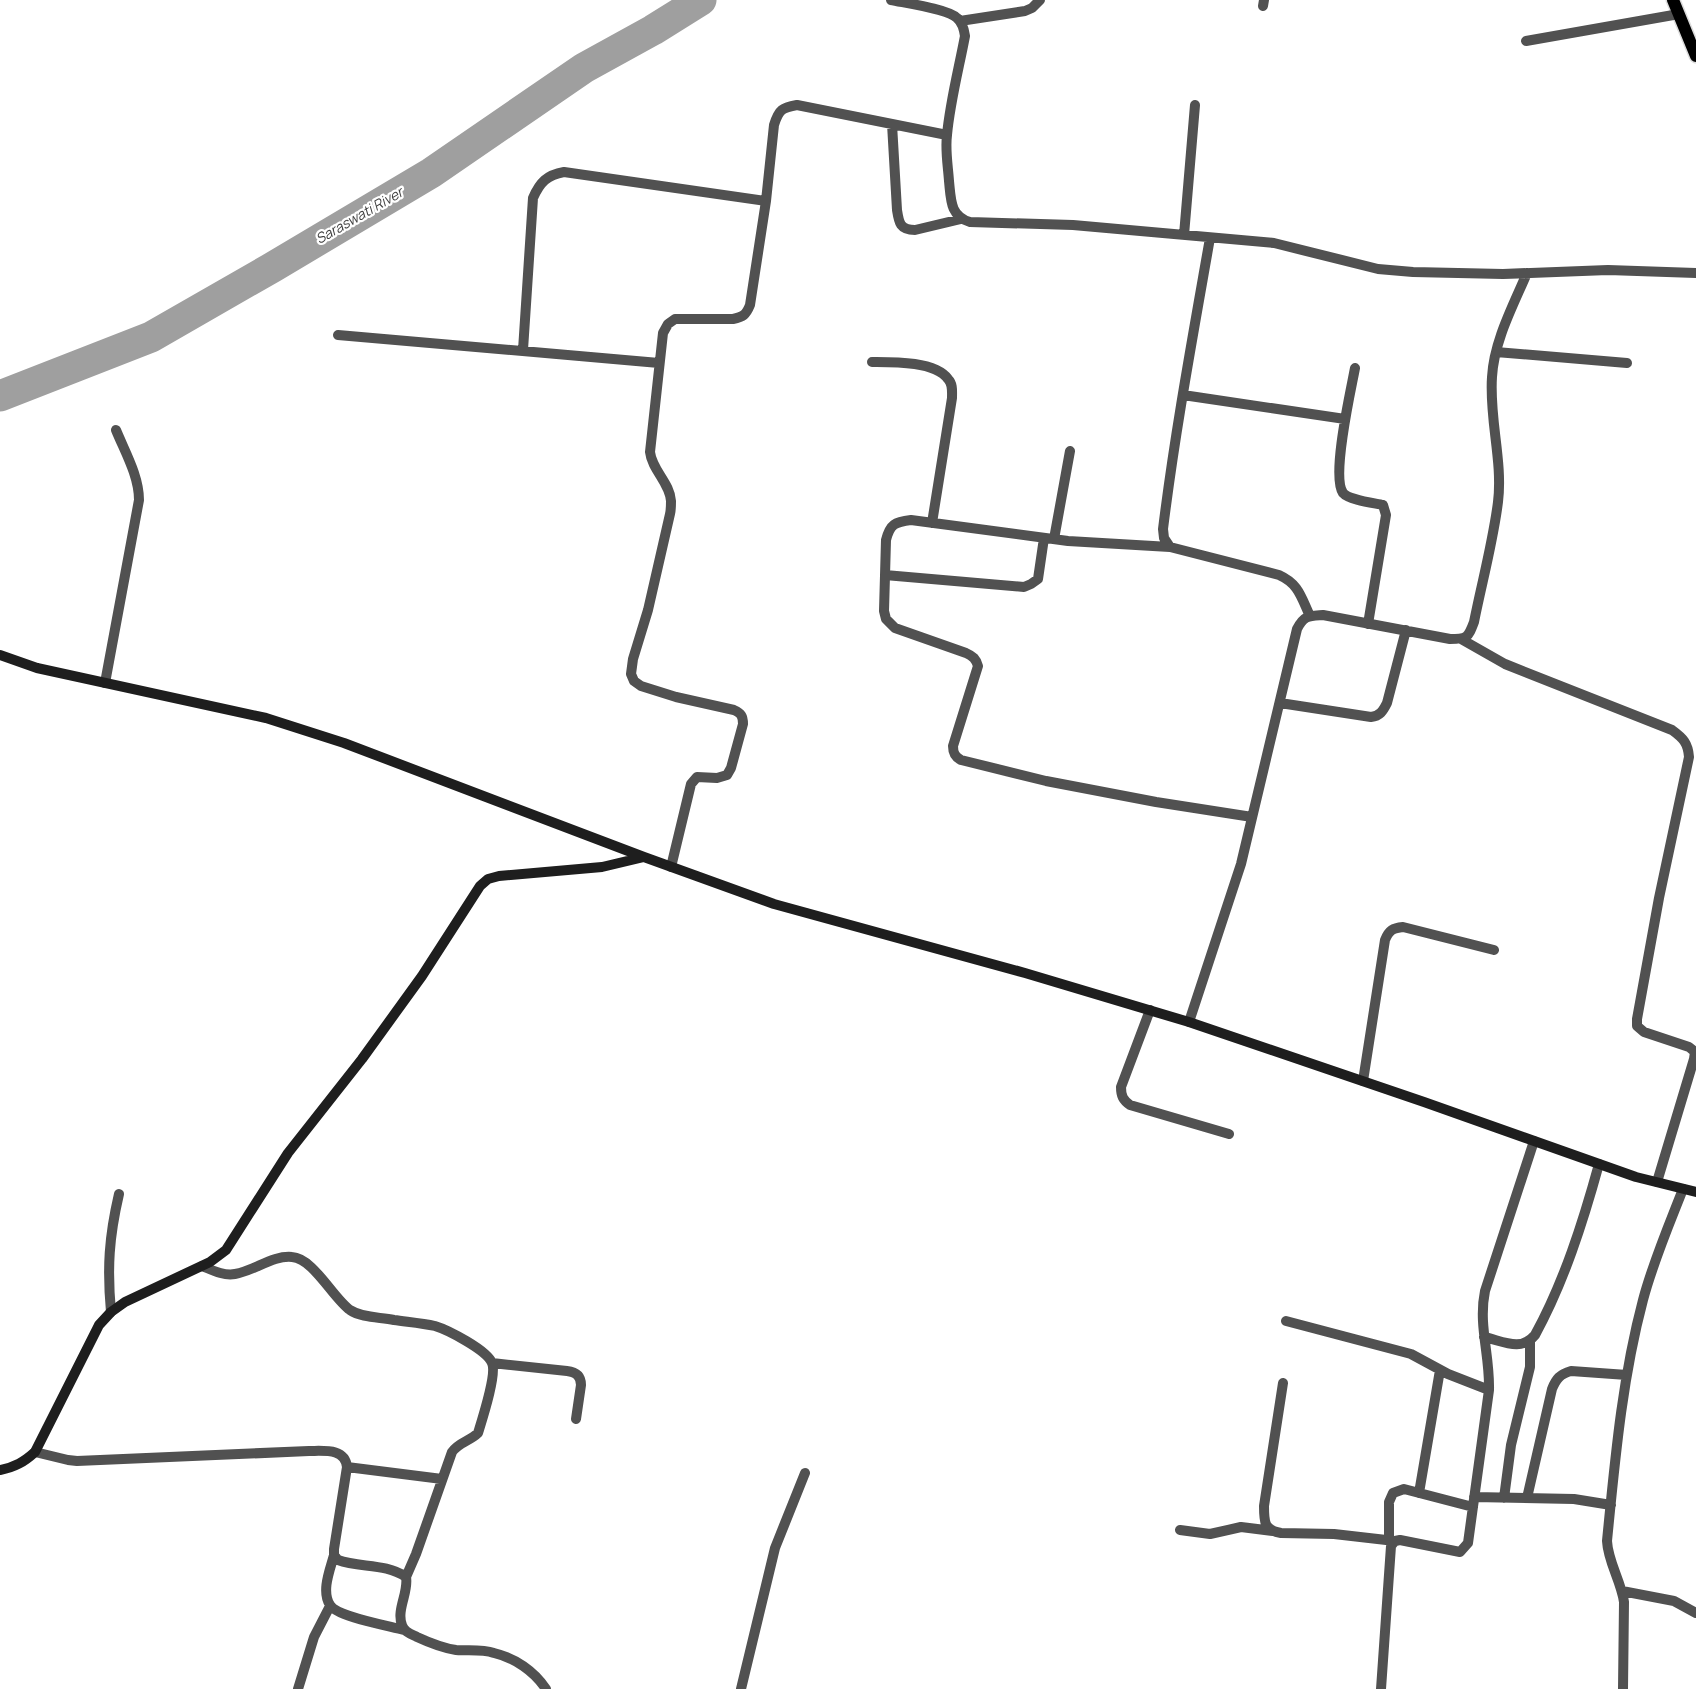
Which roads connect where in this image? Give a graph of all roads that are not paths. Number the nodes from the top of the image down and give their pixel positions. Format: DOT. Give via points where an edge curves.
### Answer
graph roads {
  1 [pos="891,0"];
  2 [pos="1040,0"];
  3 [pos="1673,0"];
  4 [pos="1679,14"];
  5 [pos="960,21"];
  6 [pos="1526,41"];
  7 [pos="1696,56"];
  8 [pos="1195,105"];
  9 [pos="892,124"];
  10 [pos="947,135"];
  11 [pos="766,201"];
  12 [pos="961,220"];
  13 [pos="1184,235"];
  14 [pos="1210,238"];
  15 [pos="1527,273"];
  16 [pos="1696,273"];
  17 [pos="338,335"];
  18 [pos="523,350"];
  19 [pos="1496,352"];
  20 [pos="872,362"];
  21 [pos="659,363"];
  22 [pos="1627,363"];
  23 [pos="1355,368"];
  24 [pos="1183,395"];
  25 [pos="1345,419"];
  26 [pos="116,430"];
  27 [pos="1070,451"];
  28 [pos="932,522"];
  29 [pos="1049,538"];
  30 [pos="1170,547"];
  31 [pos="885,575"];
  32 [pos="1310,616"];
  33 [pos="1368,624"];
  34 [pos="1406,630"];
  35 [pos="1461,639"];
  36 [pos="0,654"];
  37 [pos="105,683"];
  38 [pos="1280,703"];
  39 [pos="1683,738"];
  40 [pos="1696,742"];
  41 [pos="1252,817"];
  42 [pos="644,857"];
  43 [pos="671,867"];
  44 [pos="1494,950"];
  45 [pos="1150,1010"];
  46 [pos="1190,1022"];
  47 [pos="1363,1081"];
  48 [pos="1229,1134"];
  49 [pos="1534,1141"];
  50 [pos="1599,1164"];
  51 [pos="1657,1182"];
  52 [pos="1683,1189"];
  53 [pos="1696,1192"];
  54 [pos="119,1194"];
  55 [pos="202,1266"];
  56 [pos="111,1312"];
  57 [pos="1286,1321"];
  58 [pos="1484,1337"];
  59 [pos="1530,1342"];
  60 [pos="492,1363"];
  61 [pos="1440,1370"];
  62 [pos="1627,1374"];
  63 [pos="1283,1383"];
  64 [pos="1489,1390"];
  65 [pos="576,1419"];
  66 [pos="35,1452"];
  67 [pos="347,1467"];
  68 [pos="0,1470"];
  69 [pos="804,1473"];
  70 [pos="442,1479"];
  71 [pos="1419,1493"];
  72 [pos="1504,1498"];
  73 [pos="1527,1498"];
  74 [pos="1474,1502"];
  75 [pos="1611,1505"];
  76 [pos="1180,1530"];
  77 [pos="1272,1531"];
  78 [pos="1392,1540"];
  79 [pos="334,1555"];
  80 [pos="406,1577"];
  81 [pos="1622,1591"];
  82 [pos="330,1606"];
  83 [pos="1696,1613"];
  84 [pos="404,1630"];
  85 [pos="298,1689"];
  86 [pos="546,1689"];
  87 [pos="741,1689"];
  88 [pos="1381,1689"];
  89 [pos="1624,1689"];
  1 -- 5 [label="street" via="946,12"];
  2 -- 5 [label="street" via="1025,11"];
  3 -- 4 [label="main road"];
  4 -- 6 [label="street"];
  4 -- 7 [label="main road"];
  5 -- 10 [label="street" via="965,36"];
  8 -- 13 [label="street"];
  9 -- 10 [label="street"];
  9 -- 11 [label="street" via="797,105 783,108 774,124"];
  9 -- 12 [label="street" via="897,210 901,227 915,230"];
  10 -- 12 [label="street" via="951,200"];
  11 -- 18 [label="street" via="564,172 546,178 533,198"];
  11 -- 21 [label="street" via="746,314 733,319 675,319 663,333"];
  12 -- 13 [label="street" via="1073,225"];
  13 -- 14 [label="street"];
  14 -- 15 [label="street" via="1274,243 1378,268 1413,272"];
  14 -- 24 [label="street"];
  15 -- 16 [label="street" via="1608,270"];
  15 -- 19 [label="street"];
  17 -- 18 [label="street"];
  18 -- 21 [label="street"];
  19 -- 22 [label="street"];
  19 -- 35 [label="street" via="1491,378 1498,502 1474,622 1467,636"];
  20 -- 28 [label="street" via="901,362 932,369 948,378 952,386"];
  21 -- 43 [label="street" via="650,452 669,493 670,514 631,674 641,686 734,710 743,718 727,775 697,777 692,784"];
  23 -- 25 [label="street"];
  24 -- 25 [label="street"];
  24 -- 30 [label="street" via="1163,529"];
  25 -- 33 [label="street" via="1341,488 1349,497 1383,505 1386,515"];
  26 -- 37 [label="street" via="136,480 139,500"];
  27 -- 29 [label="street"];
  28 -- 29 [label="street"];
  28 -- 31 [label="street" via="911,520 894,524 886,540"];
  29 -- 30 [label="street"];
  29 -- 31 [label="street" via="1038,579 1024,587"];
  30 -- 32 [label="street" via="1279,575 1297,588"];
  31 -- 41 [label="street" via="884,611 890,625 966,653 976,660 978,666 954,746 956,758 1046,781"];
  32 -- 33 [label="street" via="1323,615"];
  32 -- 38 [label="street" via="1302,620 1298,629"];
  33 -- 34 [label="street"];
  34 -- 35 [label="street"];
  34 -- 38 [label="street" via="1387,703 1376,716"];
  35 -- 39 [label="street" via="1505,664 1672,730"];
  36 -- 37 [label="street" via="37,668"];
  37 -- 42 [label="street" via="266,718"];
  38 -- 41 [label="street"];
  39 -- 40 [label="street"];
  39 -- 51 [label="street" via="1688,747 1688,758 1658,898 1637,1026 1644,1032 1695,1052"];
  41 -- 46 [label="street" via="1241,864"];
  42 -- 43 [label="street"];
  42 -- 55 [label="street" via="602,868 499,876 480,886 422,976 288,1153 226,1250"];
  43 -- 45 [label="street" via="774,904"];
  44 -- 47 [label="street" via="1403,927 1388,933"];
  45 -- 46 [label="street"];
  45 -- 48 [label="street" via="1121,1087 1124,1101"];
  46 -- 47 [label="street"];
  47 -- 49 [label="street"];
  49 -- 50 [label="street"];
  49 -- 58 [label="street" via="1486,1291 1482,1307"];
  50 -- 51 [label="street"];
  50 -- 59 [label="street" via="1566,1266 1542,1324"];
  51 -- 52 [label="street"];
  52 -- 53 [label="street"];
  52 -- 62 [label="street" via="1645,1292"];
  54 -- 56 [label="street" via="110,1245"];
  55 -- 56 [label="street" via="125,1302"];
  55 -- 60 [label="street" via="235,1274 282,1258 300,1259 350,1310 438,1327 473,1346"];
  56 -- 66 [label="street" via="99,1325"];
  57 -- 61 [label="street" via="1411,1354"];
  58 -- 59 [label="street" via="1523,1345"];
  58 -- 64 [label="street"];
  59 -- 72 [label="street" via="1530,1367 1511,1445"];
  60 -- 65 [label="street" via="568,1371 578,1375 581,1385"];
  60 -- 70 [label="street" via="492,1376 478,1433 452,1452"];
  61 -- 64 [label="street"];
  61 -- 71 [label="street"];
  62 -- 73 [label="street" via="1571,1371 1562,1373 1555,1380"];
  62 -- 75 [label="street"];
  63 -- 77 [label="street" via="1264,1506 1264,1519"];
  64 -- 74 [label="street"];
  66 -- 67 [label="street" via="78,1460 333,1451 346,1460"];
  66 -- 68 [label="street" via="24,1462"];
  67 -- 70 [label="street"];
  67 -- 79 [label="street"];
  69 -- 87 [label="street" via="775,1548"];
  70 -- 80 [label="street"];
  71 -- 74 [label="street"];
  71 -- 78 [label="street" via="1404,1489 1393,1493 1389,1502"];
  72 -- 73 [label="street"];
  72 -- 74 [label="street"];
  73 -- 75 [label="street" via="1574,1499"];
  74 -- 78 [label="street" via="1468,1542 1460,1552"];
  75 -- 81 [label="street" via="1608,1546"];
  76 -- 77 [label="street" via="1210,1534 1241,1527"];
  77 -- 78 [label="street"];
  78 -- 88 [label="street"];
  79 -- 80 [label="street" via="344,1562 385,1568"];
  79 -- 82 [label="street" via="327,1587"];
  80 -- 84 [label="street" via="400,1618"];
  81 -- 83 [label="street" via="1674,1601"];
  81 -- 89 [label="street"];
  82 -- 84 [label="street" via="343,1614"];
  82 -- 85 [label="street" via="314,1638"];
  84 -- 86 [label="street" via="437,1646 503,1655 526,1667"];
}
